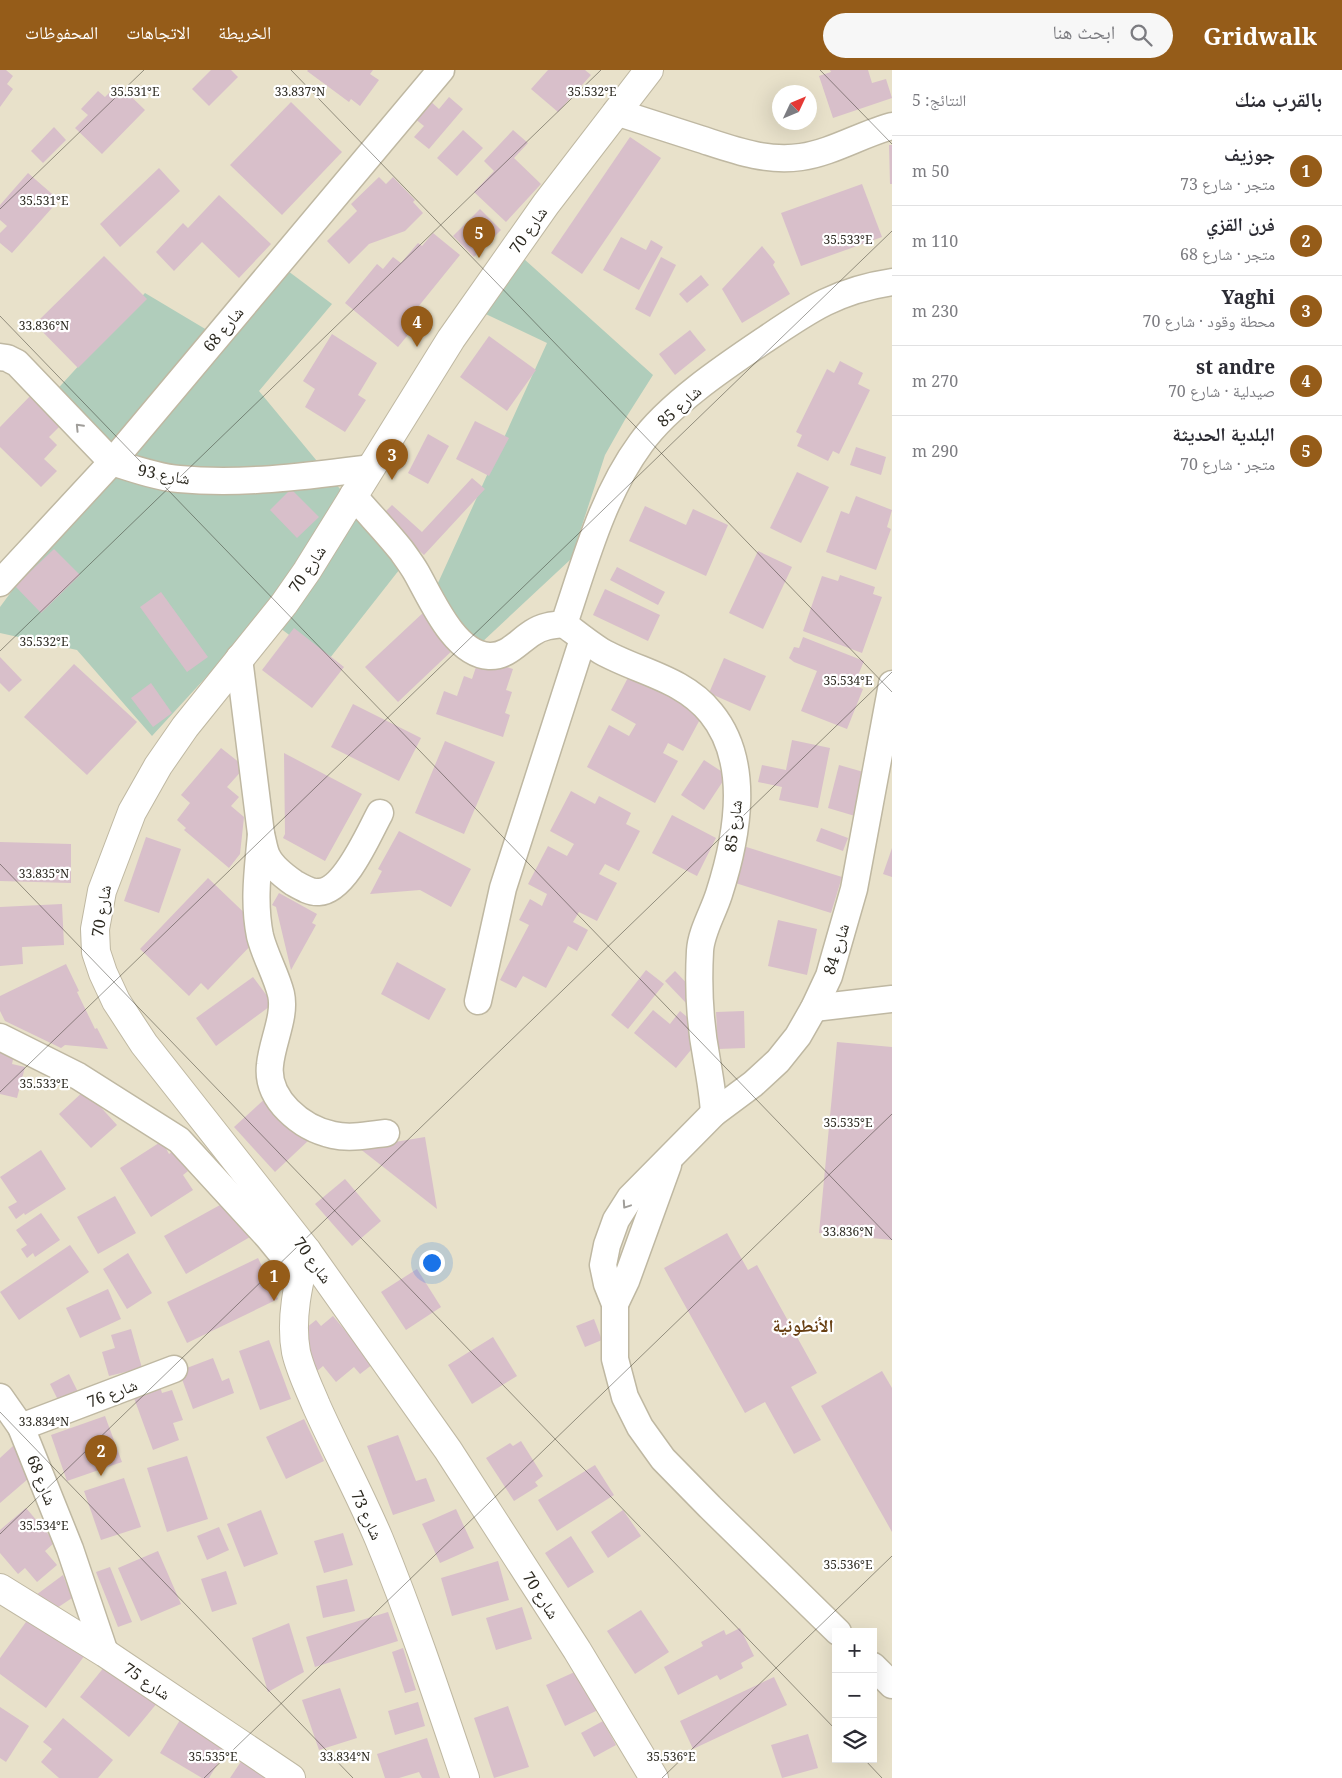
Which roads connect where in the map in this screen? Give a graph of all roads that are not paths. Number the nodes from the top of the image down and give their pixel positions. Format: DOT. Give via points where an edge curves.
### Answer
graph roads {
  1 [pos="441,70"];
  2 [pos="649,70"];
  3 [pos="616,112"];
  4 [pos="892,126"];
  5 [pos="892,282"];
  6 [pos="0,357"];
  7 [pos="112,462"];
  8 [pos="371,468"];
  9 [pos="353,496"];
  10 [pos="0,583"];
  11 [pos="574,631"];
  12 [pos="239,658"];
  13 [pos="892,684"];
  14 [pos="380,813"];
  15 [pos="261,834"];
  16 [pos="892,999"];
  17 [pos="478,1001"];
  18 [pos="814,1008"];
  19 [pos="0,1038"];
  20 [pos="714,1113"];
  21 [pos="386,1133"];
  22 [pos="304,1263"];
  23 [pos="174,1369"];
  24 [pos="0,1397"];
  25 [pos="20,1428"];
  26 [pos="0,1588"];
  27 [pos="834,1628"];
  28 [pos="105,1653"];
  29 [pos="877,1670"];
  30 [pos="892,1685"];
  31 [pos="291,1778"];
  32 [pos="465,1778"];
  33 [pos="654,1778"];
  1 -- 7 [label="street, شارع 68"];
  2 -- 3 [label="street, شارع 70"];
  3 -- 4 [label="street" via="743,153 784,159 824,151"];
  3 -- 8 [label="street, شارع 70" via="546,204 451,339"];
  5 -- 11 [label="street, شارع 85" via="845,293 792,320 734,360 664,417 641,442 598,524"];
  7 -- 6 [label="street, one-way" via="17,363"];
  7 -- 8 [label="street, شارع 93" via="178,479 218,480 281,478"];
  7 -- 10 [label="street, شارع 68"];
  8 -- 9 [label="street, شارع 70"];
  9 -- 11 [label="street" via="401,551 444,622 474,651 489,656 500,654 542,628"];
  9 -- 12 [label="street, شارع 70" via="284,604"];
  11 -- 17 [label="street" via="503,888"];
  11 -- 20 [label="street, شارع 85" via="601,651 675,683 710,712 727,736 737,785 733,836 724,876 700,948 700,999"];
  12 -- 15 [label="street"];
  12 -- 22 [label="street, شارع 70" via="184,727 132,812 102,891 95,929 96,952 116,1000 144,1044"];
  13 -- 18 [label="street, شارع 84" via="854,889 829,976"];
  14 -- 15 [label="street" via="340,881 319,893 307,890 279,871 267,856"];
  15 -- 21 [label="street" via="255,897 260,936 281,995 281,1015 270,1063 271,1086 293,1115 312,1128 333,1135"];
  16 -- 18 [label="street"];
  18 -- 20 [label="street, شارع 84" via="778,1062"];
  19 -- 22 [label="street" via="78,1076 179,1140 268,1237"];
  20 -- 27 [label="street, شارع 84" via="671,1156 615,1304 615,1359 625,1396 640,1428 670,1466"];
  22 -- 32 [label="street, شارع 73" via="295,1323 296,1352 307,1385 378,1538"];
  22 -- 33 [label="street, شارع 70" via="448,1450 577,1650"];
  23 -- 25 [label="street, شارع 76"];
  24 -- 25 [label="street, شارع 68"];
  25 -- 28 [label="street, شارع 68" via="70,1549"];
  26 -- 28 [label="street, شارع 75"];
  28 -- 31 [label="street, شارع 75"];
  29 -- 30 [label="street"];
}
